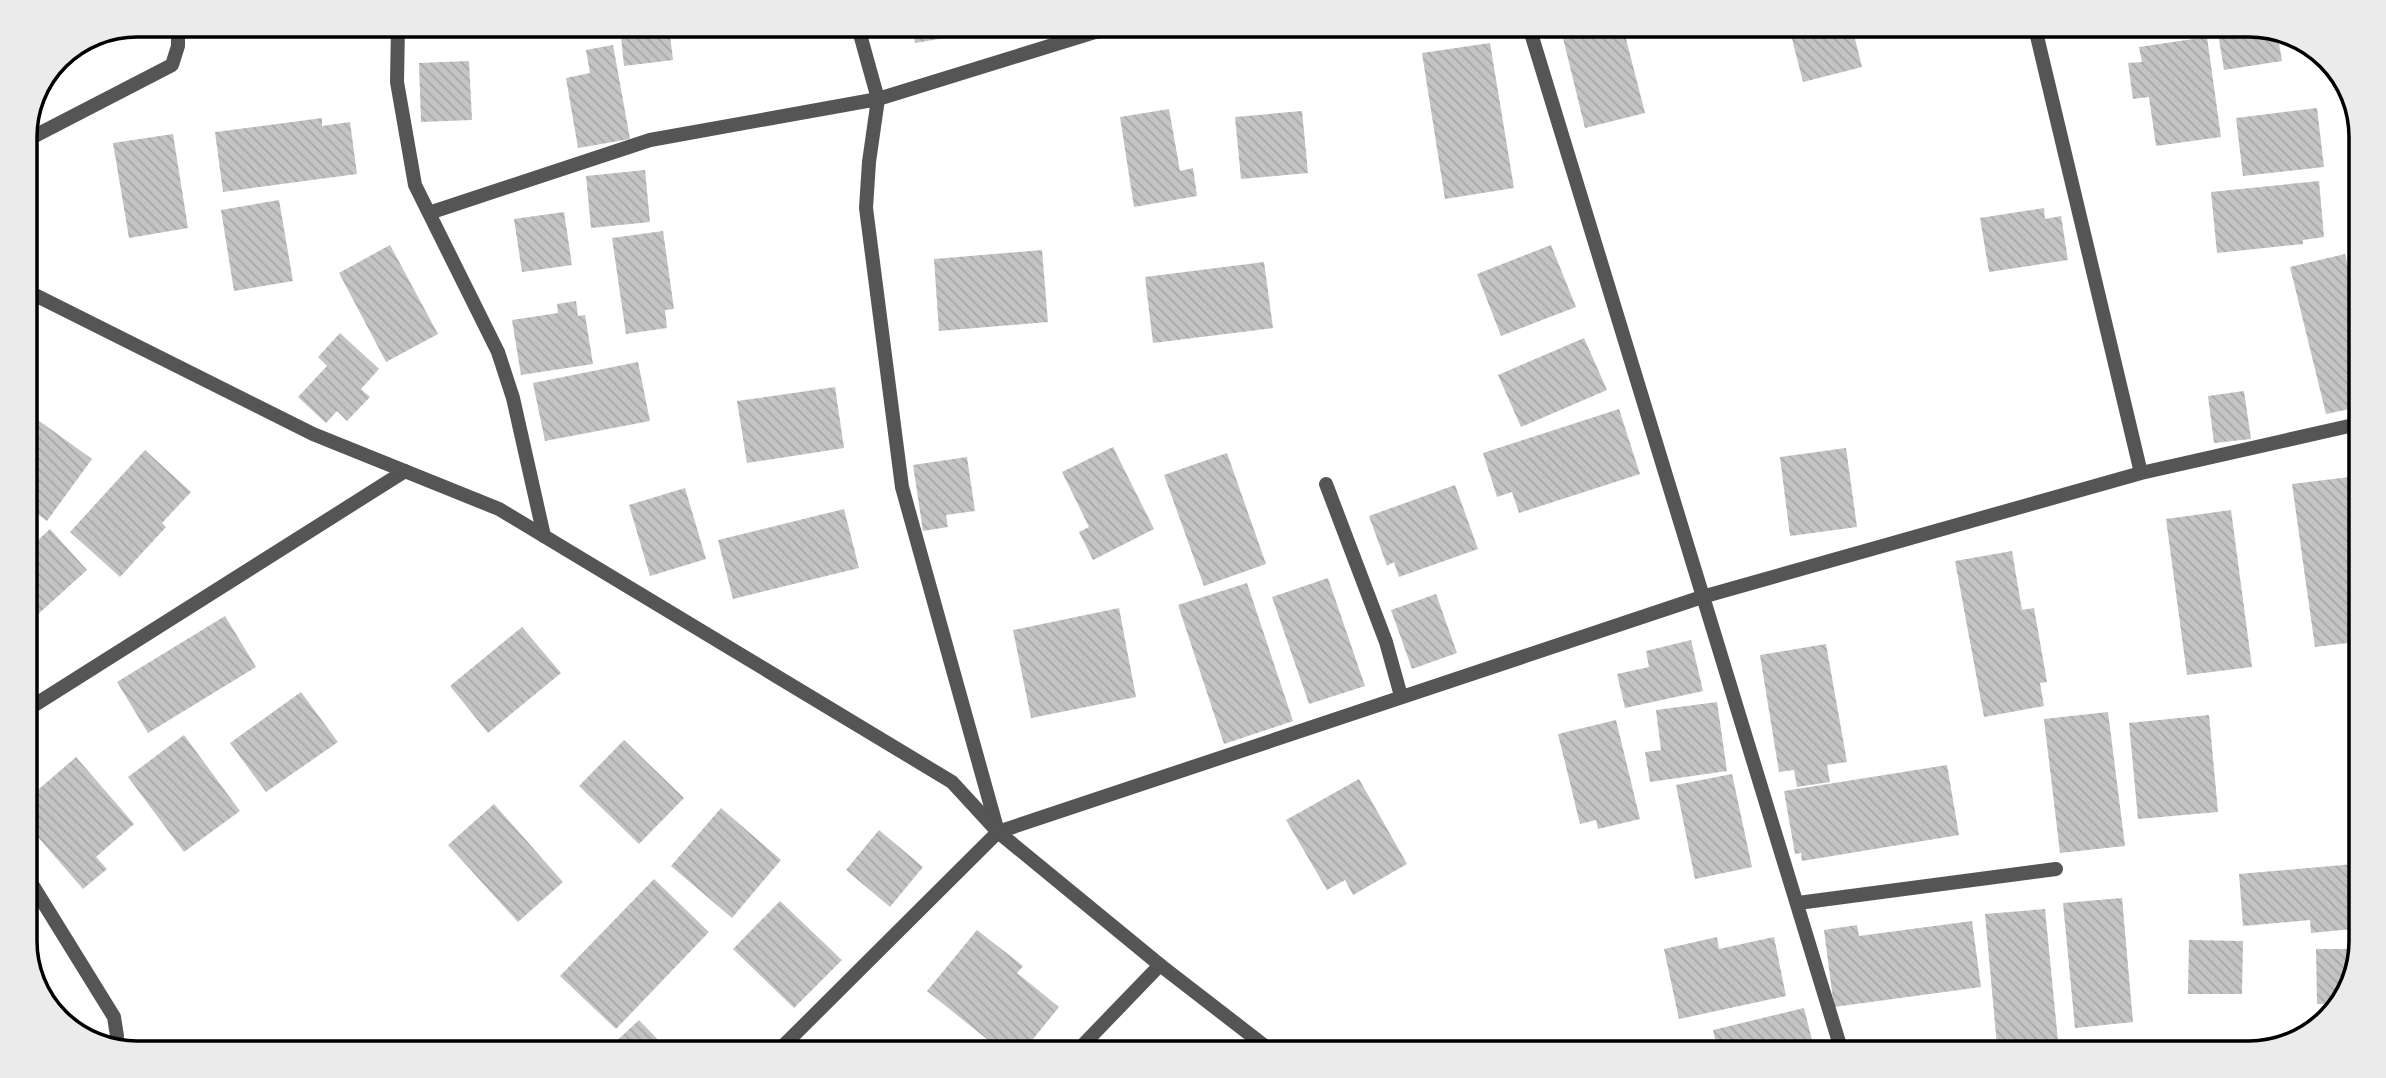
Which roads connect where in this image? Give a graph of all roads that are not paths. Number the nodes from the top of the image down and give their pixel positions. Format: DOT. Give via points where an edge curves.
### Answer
graph roads {
  1 [pos="178,37"];
  2 [pos="398,37"];
  3 [pos="861,37"];
  4 [pos="1079,37"];
  5 [pos="1532,37"];
  6 [pos="2037,37"];
  7 [pos="878,99"];
  8 [pos="37,135"];
  9 [pos="429,213"];
  10 [pos="37,296"];
  11 [pos="2349,426"];
  12 [pos="405,471"];
  13 [pos="2141,473"];
  14 [pos="1326,484"];
  15 [pos="544,536"];
  16 [pos="1702,597"];
  17 [pos="1401,696"];
  18 [pos="37,703"];
  19 [pos="998,832"];
  20 [pos="2056,869"];
  21 [pos="37,892"];
  22 [pos="1798,903"];
  23 [pos="1160,965"];
  24 [pos="116,1039"];
  25 [pos="788,1041"];
  26 [pos="1087,1041"];
  27 [pos="1260,1041"];
  28 [pos="1839,1041"];
  1 -- 8 [label="street" via="172,65"];
  2 -- 9 [label="street" via="397,82 415,185"];
  3 -- 7 [label="street"];
  4 -- 7 [label="street"];
  5 -- 16 [label="street"];
  6 -- 13 [label="street"];
  7 -- 9 [label="street" via="650,140"];
  7 -- 19 [label="street" via="866,208 902,487"];
  9 -- 15 [label="street" via="498,352"];
  10 -- 12 [label="street" via="313,434"];
  11 -- 13 [label="street"];
  12 -- 15 [label="street" via="499,509"];
  12 -- 18 [label="street"];
  13 -- 16 [label="street"];
  14 -- 17 [label="street" via="1386,642"];
  15 -- 19 [label="street" via="953,782"];
  16 -- 17 [label="street"];
  16 -- 22 [label="street"];
  17 -- 19 [label="street"];
  19 -- 23 [label="street"];
  19 -- 25 [label="street"];
  20 -- 22 [label="street"];
  21 -- 24 [label="street" via="114,1017"];
  22 -- 28 [label="street"];
  23 -- 26 [label="street"];
  23 -- 27 [label="street"];
}
